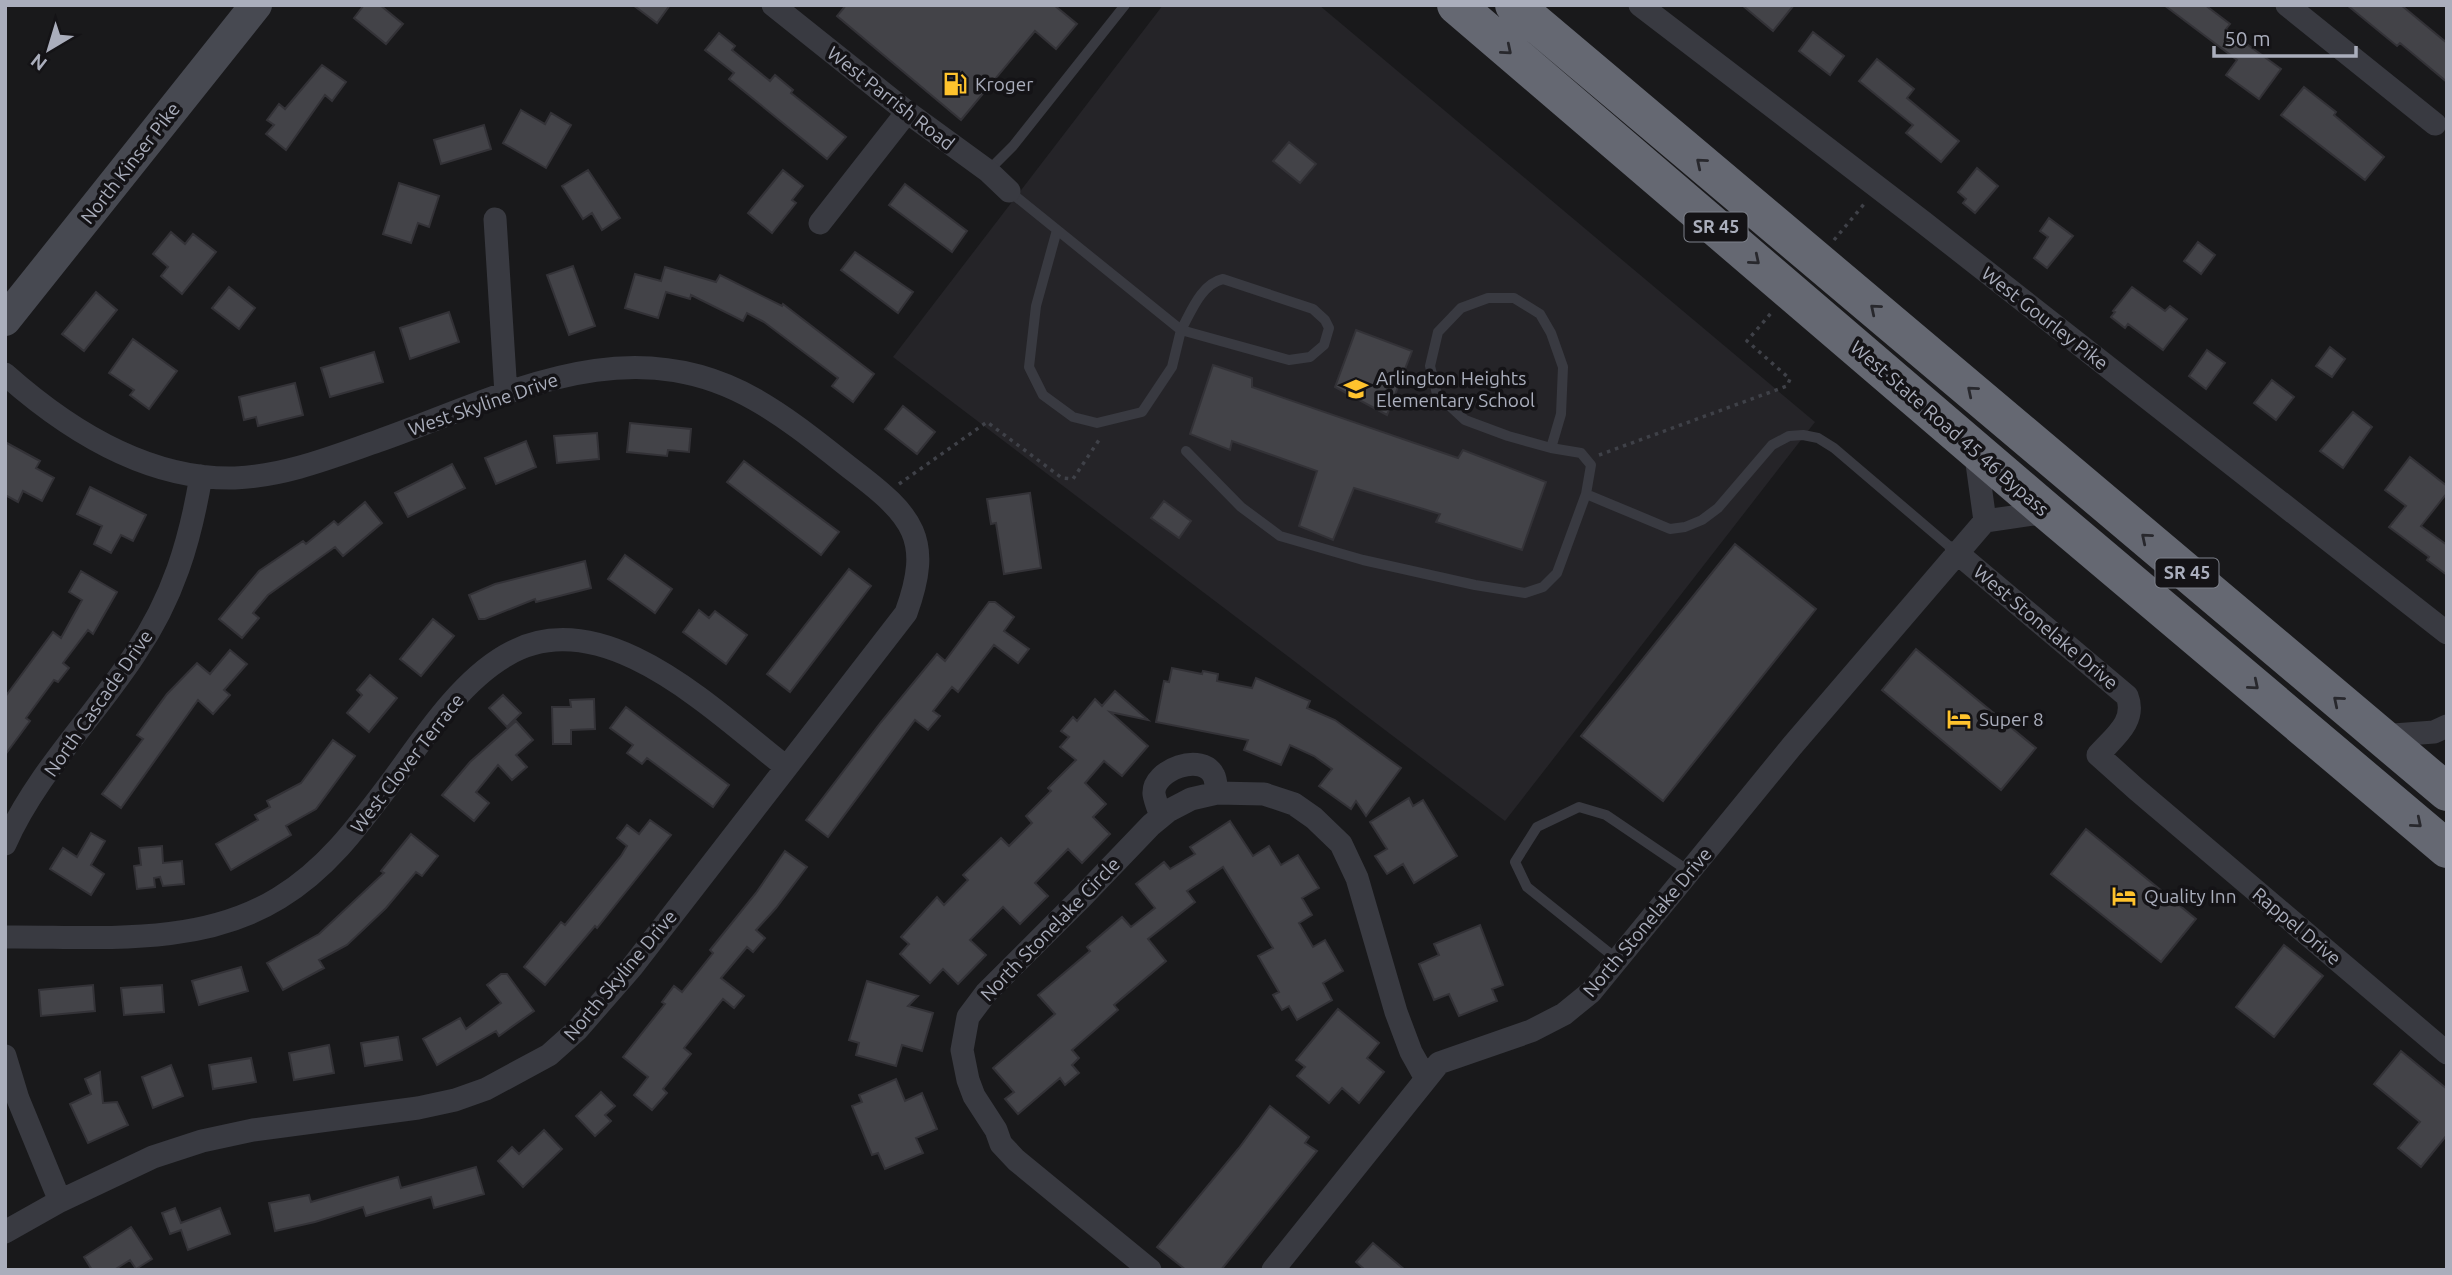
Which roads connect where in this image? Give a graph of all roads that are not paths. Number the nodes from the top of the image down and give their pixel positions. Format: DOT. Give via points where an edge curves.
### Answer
graph roads {
  1 [pos="256,5"];
  2 [pos="774,5"];
  3 [pos="1125,5"];
  4 [pos="1456,5"];
  5 [pos="1514,5"];
  6 [pos="1640,5"];
  7 [pos="2287,5"];
  8 [pos="1548,84"];
  9 [pos="1619,93"];
  10 [pos="907,112"];
  11 [pos="2435,124"];
  12 [pos="988,171"];
  13 [pos="1009,191"];
  14 [pos="495,219"];
  15 [pos="820,223"];
  16 [pos="1057,230"];
  17 [pos="5,320"];
  18 [pos="1181,330"];
  19 [pos="5,374"];
  20 [pos="506,394"];
  21 [pos="1551,448"];
  22 [pos="1975,449"];
  23 [pos="1186,451"];
  24 [pos="201,475"];
  25 [pos="1586,494"];
  26 [pos="2049,512"];
  27 [pos="1985,521"];
  28 [pos="1956,552"];
  29 [pos="919,558"];
  30 [pos="2447,634"];
  31 [pos="2202,641"];
  32 [pos="2273,646"];
  33 [pos="2131,706"];
  34 [pos="2447,726"];
  35 [pos="2380,736"];
  36 [pos="786,767"];
  37 [pos="2447,792"];
  38 [pos="1217,793"];
  39 [pos="1161,816"];
  40 [pos="5,844"];
  41 [pos="2447,849"];
  42 [pos="1690,872"];
  43 [pos="5,937"];
  44 [pos="1618,960"];
  45 [pos="2447,1053"];
  46 [pos="5,1056"];
  47 [pos="1425,1077"];
  48 [pos="60,1201"];
  49 [pos="5,1232"];
  50 [pos="1150,1270"];
  51 [pos="1273,1270"];
  1 -- 17 [label="street, North Kinser Pike"];
  2 -- 10 [label="street, West Parrish Road"];
  3 -- 12 [label="lane"];
  4 -- 8 [label="highway, West State Road 45 46 Bypass / SR 45, one-way"];
  5 -- 9 [label="highway, SR 45"];
  6 -- 30 [label="street, West Gourley Pike"];
  7 -- 11 [label="street"];
  8 -- 9 [label="highway" via="1574,82"];
  8 -- 22 [label="highway, West State Road 45 46 Bypass / SR 45, one-way"];
  32 -- 9 [label="highway, SR 45, one-way"];
  10 -- 12 [label="street, West Parrish Road"];
  10 -- 15 [label="street"];
  12 -- 13 [label="street, West Parrish Road"];
  13 -- 16 [label="lane"];
  14 -- 20 [label="street"];
  16 -- 18 [label="lane"];
  16 -- 18 [label="lane" via="1036,306 1029,367 1043,395 1073,416 1097,423 1142,412 1172,366"];
  18 -- 18 [label="lane" via="1289,360 1310,357 1324,345 1329,330 1313,309 1223,279 1205,289"];
  19 -- 24 [label="street, West Skyline Drive" via="100,442 155,466"];
  20 -- 24 [label="street, West Skyline Drive" via="296,468 234,478"];
  20 -- 29 [label="street, West Skyline Drive" via="601,368 686,372 732,388 791,423 884,495 908,522"];
  21 -- 21 [label="lane" via="1465,420 1437,394 1430,366 1438,332 1461,309 1488,298 1514,298 1540,314 1563,367 1561,414"];
  21 -- 25 [label="lane" via="1581,453 1591,465"];
  22 -- 26 [label="highway, West State Road 45 46 Bypass / SR 45"];
  22 -- 27 [label="street"];
  23 -- 25 [label="lane" via="1241,507 1280,536 1363,560 1525,593 1543,587 1556,573"];
  24 -- 40 [label="street, North Cascade Drive" via="193,525 166,600 136,653 34,793"];
  25 -- 28 [label="lane" via="1670,530 1685,527 1718,508 1772,445 1803,435 1834,449"];
  26 -- 27 [label="street"];
  26 -- 31 [label="highway, West State Road 45 46 Bypass / SR 45"];
  27 -- 28 [label="street, North Stonelake Drive"];
  28 -- 33 [label="street, West Stonelake Drive" via="2127,695"];
  28 -- 42 [label="street, North Stonelake Drive"];
  29 -- 36 [label="street, North Skyline Drive" via="906,613"];
  31 -- 32 [label="highway" via="2241,651"];
  31 -- 41 [label="highway, West State Road 45 46 Bypass / SR 45, one-way"];
  35 -- 32 [label="highway, SR 45, one-way"];
  33 -- 45 [label="street, Rappel Drive" via="2125,724 2098,755"];
  34 -- 35 [label="street" via="2434,732"];
  35 -- 37 [label="highway, SR 45"];
  36 -- 43 [label="street, West Clover Terrace" via="643,661 599,644 550,640 506,654 466,688 339,849 278,899 225,923 167,935"];
  36 -- 48 [label="street, North Skyline Drive" via="595,1011 549,1055 523,1071 455,1100 202,1141 122,1170"];
  38 -- 39 [label="street, North Stonelake Circle" via="1191,799"];
  38 -- 39 [label="street" via="1214,775 1206,767 1192,763 1166,773 1153,793"];
  38 -- 47 [label="street, North Stonelake Circle" via="1264,794 1294,804 1341,844 1357,878 1406,1038"];
  39 -- 50 [label="street, North Stonelake Circle" via="986,993 968,1017 962,1050 974,1096 1001,1144"];
  42 -- 44 [label="street, North Stonelake Drive"];
  42 -- 44 [label="lane" via="1606,815 1578,807 1537,827 1515,862 1527,887"];
  44 -- 47 [label="street, North Stonelake Drive" via="1591,992 1564,1014 1531,1031 1447,1059"];
  46 -- 48 [label="street"];
  47 -- 51 [label="street, North Stonelake Drive"];
  48 -- 49 [label="street, North Skyline Drive"];
}
